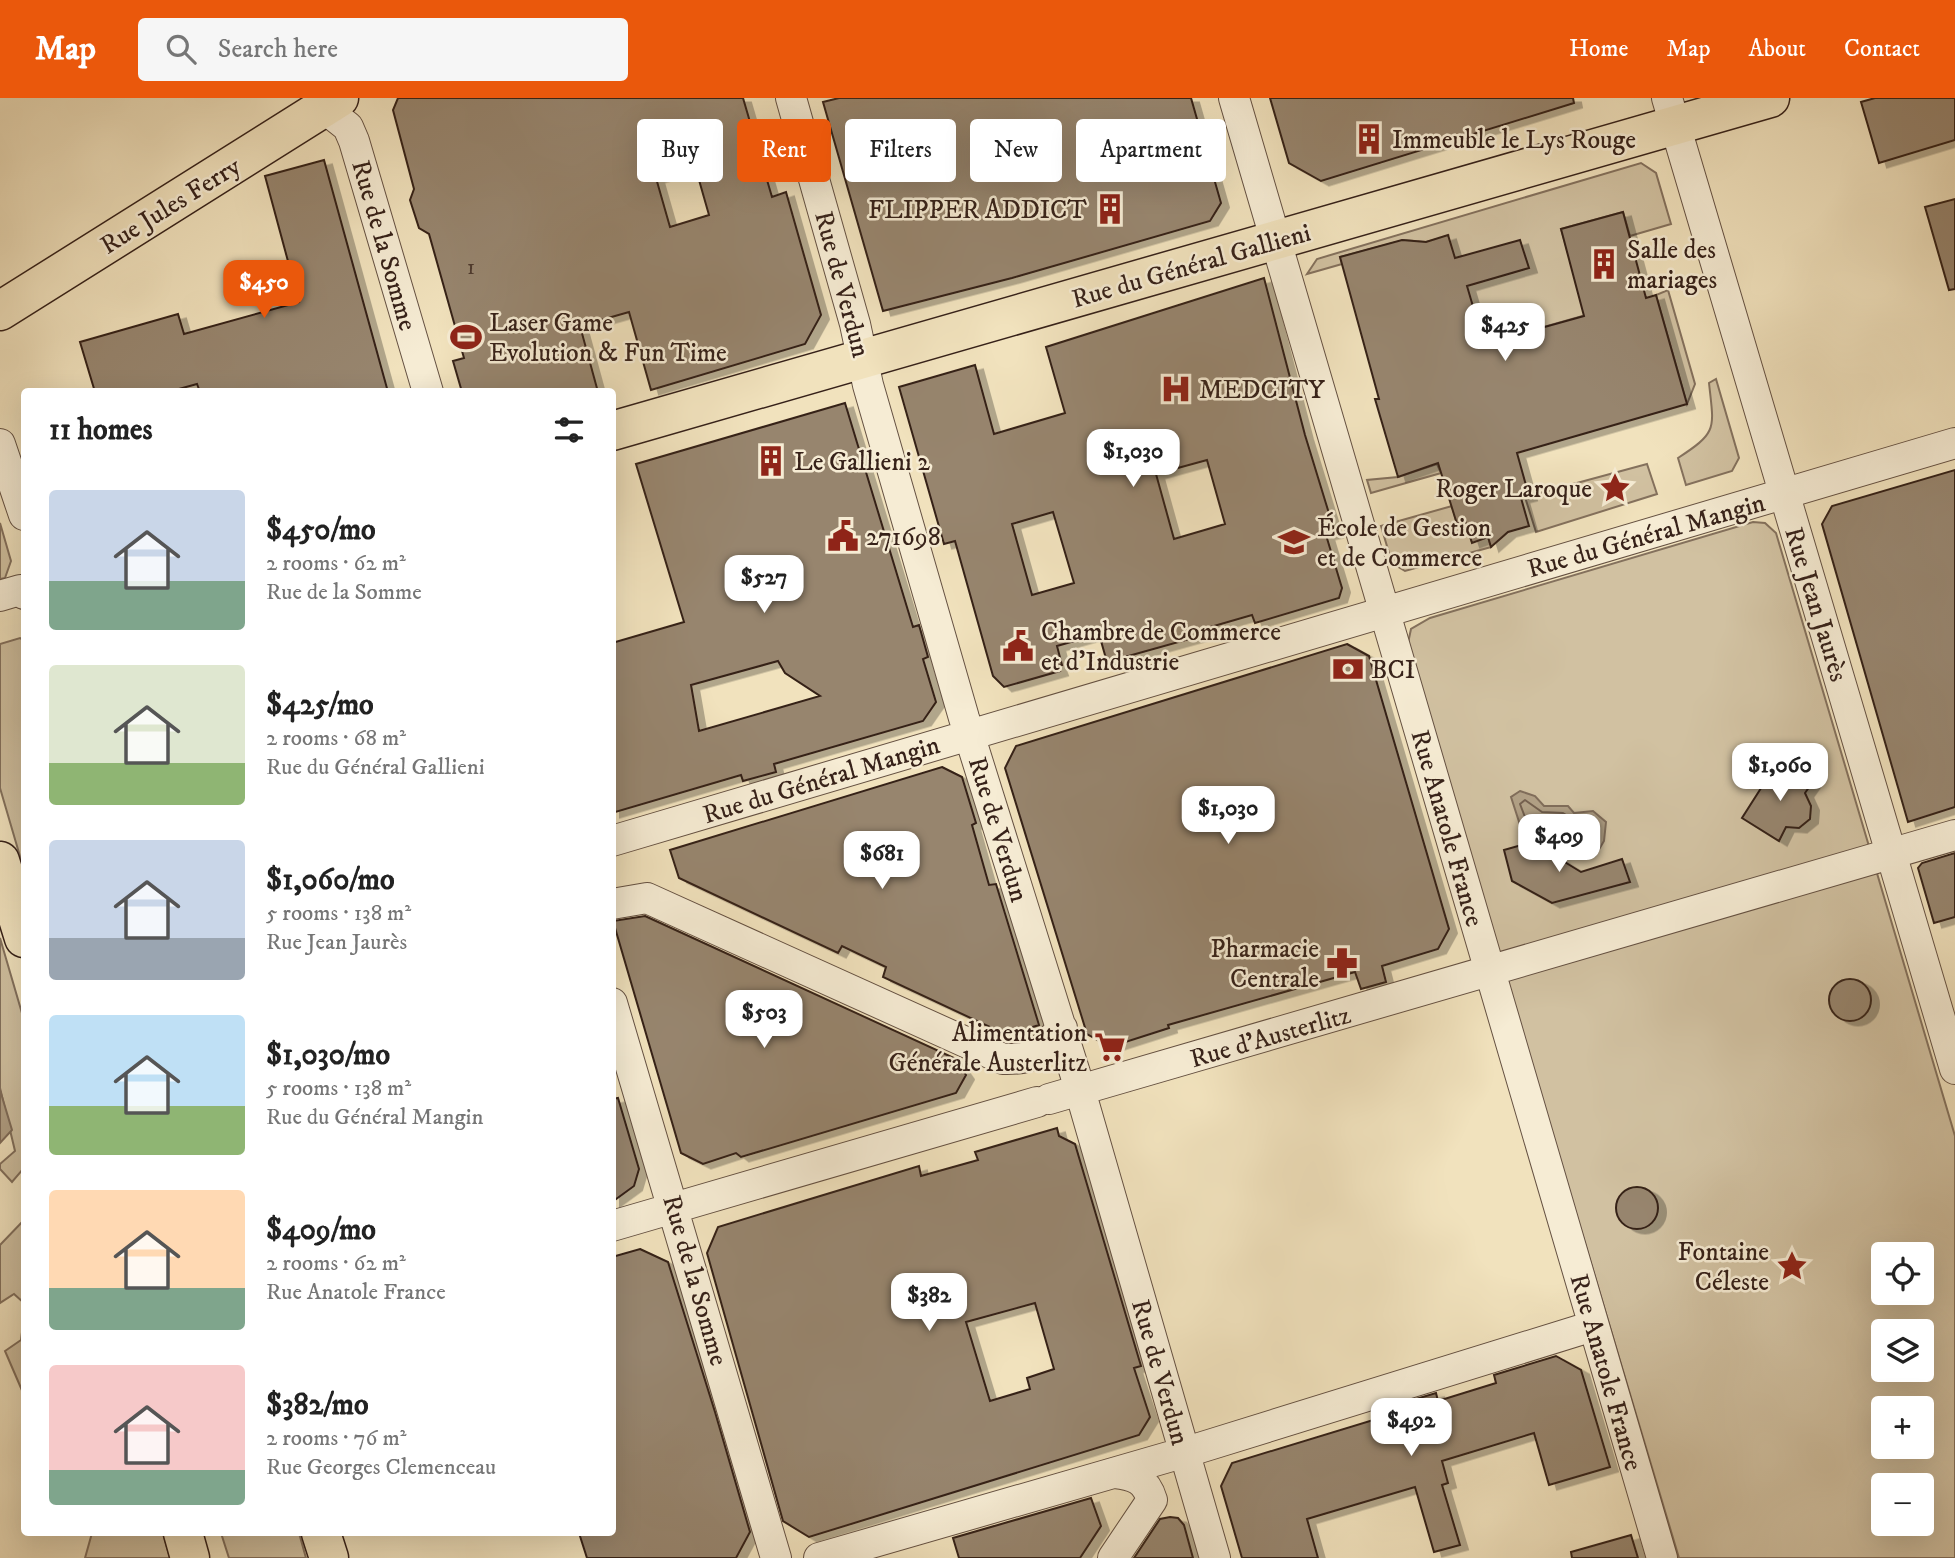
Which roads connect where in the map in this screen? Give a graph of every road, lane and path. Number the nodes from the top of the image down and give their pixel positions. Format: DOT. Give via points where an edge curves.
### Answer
graph roads {
  1 [pos="792,98"];
  2 [pos="1234,98"];
  3 [pos="1770,98"];
  4 [pos="331,103"];
  5 [pos="1671,112"];
  6 [pos="1275,240"];
  7 [pos="0,311"];
  8 [pos="864,358"];
  9 [pos="427,388"];
  10 [pos="616,430"];
  11 [pos="1955,443"];
  12 [pos="0,444"];
  13 [pos="1784,494"];
  14 [pos="21,505"];
  15 [pos="21,591"];
  16 [pos="0,596"];
  17 [pos="1385,612"];
  18 [pos="969,734"];
  19 [pos="1955,835"];
  20 [pos="616,840"];
  21 [pos="1891,854"];
  22 [pos="0,861"];
  23 [pos="616,903"];
  24 [pos="21,928"];
  25 [pos="1490,972"];
  26 [pos="616,1016"];
  27 [pos="1062,1028"];
  28 [pos="1955,1069"];
  29 [pos="1080,1091"];
  30 [pos="675,1209"];
  31 [pos="616,1225"];
  32 [pos="1592,1326"];
  33 [pos="1185,1453"];
  34 [pos="1115,1473"];
  35 [pos="1152,1500"];
  36 [pos="1202,1514"];
  37 [pos="184,1536"];
  38 [pos="207,1536"];
  39 [pos="322,1536"];
  40 [pos="190,1558"];
  41 [pos="214,1558"];
  42 [pos="329,1558"];
  43 [pos="776,1558"];
  44 [pos="819,1558"];
  45 [pos="1113,1558"];
  46 [pos="1215,1558"];
  47 [pos="1662,1558"];
  1 -- 8 [label="street, Rue de Verdun"];
  2 -- 6 [label="street, Rue Anatole France"];
  3 -- 5 [label="main road, Rue du Général Gallieni"];
  4 -- 7 [label="main road, Rue Jules Ferry"];
  4 -- 9 [label="street, Rue de la Somme" via="354,141"];
  5 -- 6 [label="main road, Rue du Général Gallieni"];
  5 -- 13 [label="street, Rue Jean Jaurès"];
  6 -- 8 [label="main road, Rue du Général Gallieni"];
  6 -- 17 [label="street, Rue Anatole France"];
  8 -- 10 [label="main road, Rue du Général Gallieni"];
  8 -- 18 [label="street, Rue de Verdun"];
  11 -- 13 [label="street, Rue du Général Mangin"];
  12 -- 14 [label="street"];
  13 -- 17 [label="street, Rue du Général Mangin"];
  13 -- 21 [label="street, Rue Jean Jaurès"];
  15 -- 16 [label="street"];
  17 -- 18 [label="street, Rue du Général Mangin"];
  17 -- 25 [label="street, Rue Anatole France"];
  18 -- 20 [label="street, Rue du Général Mangin"];
  18 -- 27 [label="street, Rue de Verdun"];
  19 -- 21 [label="street"];
  21 -- 25 [label="street, Rue d'Austerlitz"];
  21 -- 28 [label="street, Rue Jean Jaurès"];
  22 -- 24 [label="main road"];
  23 -- 27 [label="street" via="647,898 1003,1059 1038,1054"];
  25 -- 29 [label="street, Rue d'Austerlitz"];
  25 -- 32 [label="street, Rue Anatole France"];
  26 -- 30 [label="street, Rue de la Somme"];
  27 -- 29 [label="street, Rue de Verdun"];
  29 -- 30 [label="street, Rue d'Austerlitz"];
  29 -- 33 [label="street, Rue de Verdun"];
  30 -- 31 [label="street, Rue d'Austerlitz"];
  30 -- 43 [label="street, Rue de la Somme"];
  32 -- 33 [label="street"];
  32 -- 47 [label="street, Rue Anatole France"];
  33 -- 34 [label="street"];
  33 -- 36 [label="street, Rue de Verdun"];
  34 -- 35 [label="street" via="1134,1475 1148,1486"];
  34 -- 44 [label="street"];
  35 -- 36 [label="street" via="1168,1493 1189,1499"];
  35 -- 45 [label="street"];
  36 -- 46 [label="street, Rue de Verdun"];
  37 -- 40 [label="main road"];
  38 -- 41 [label="main road"];
  39 -- 42 [label="main road"];
}
